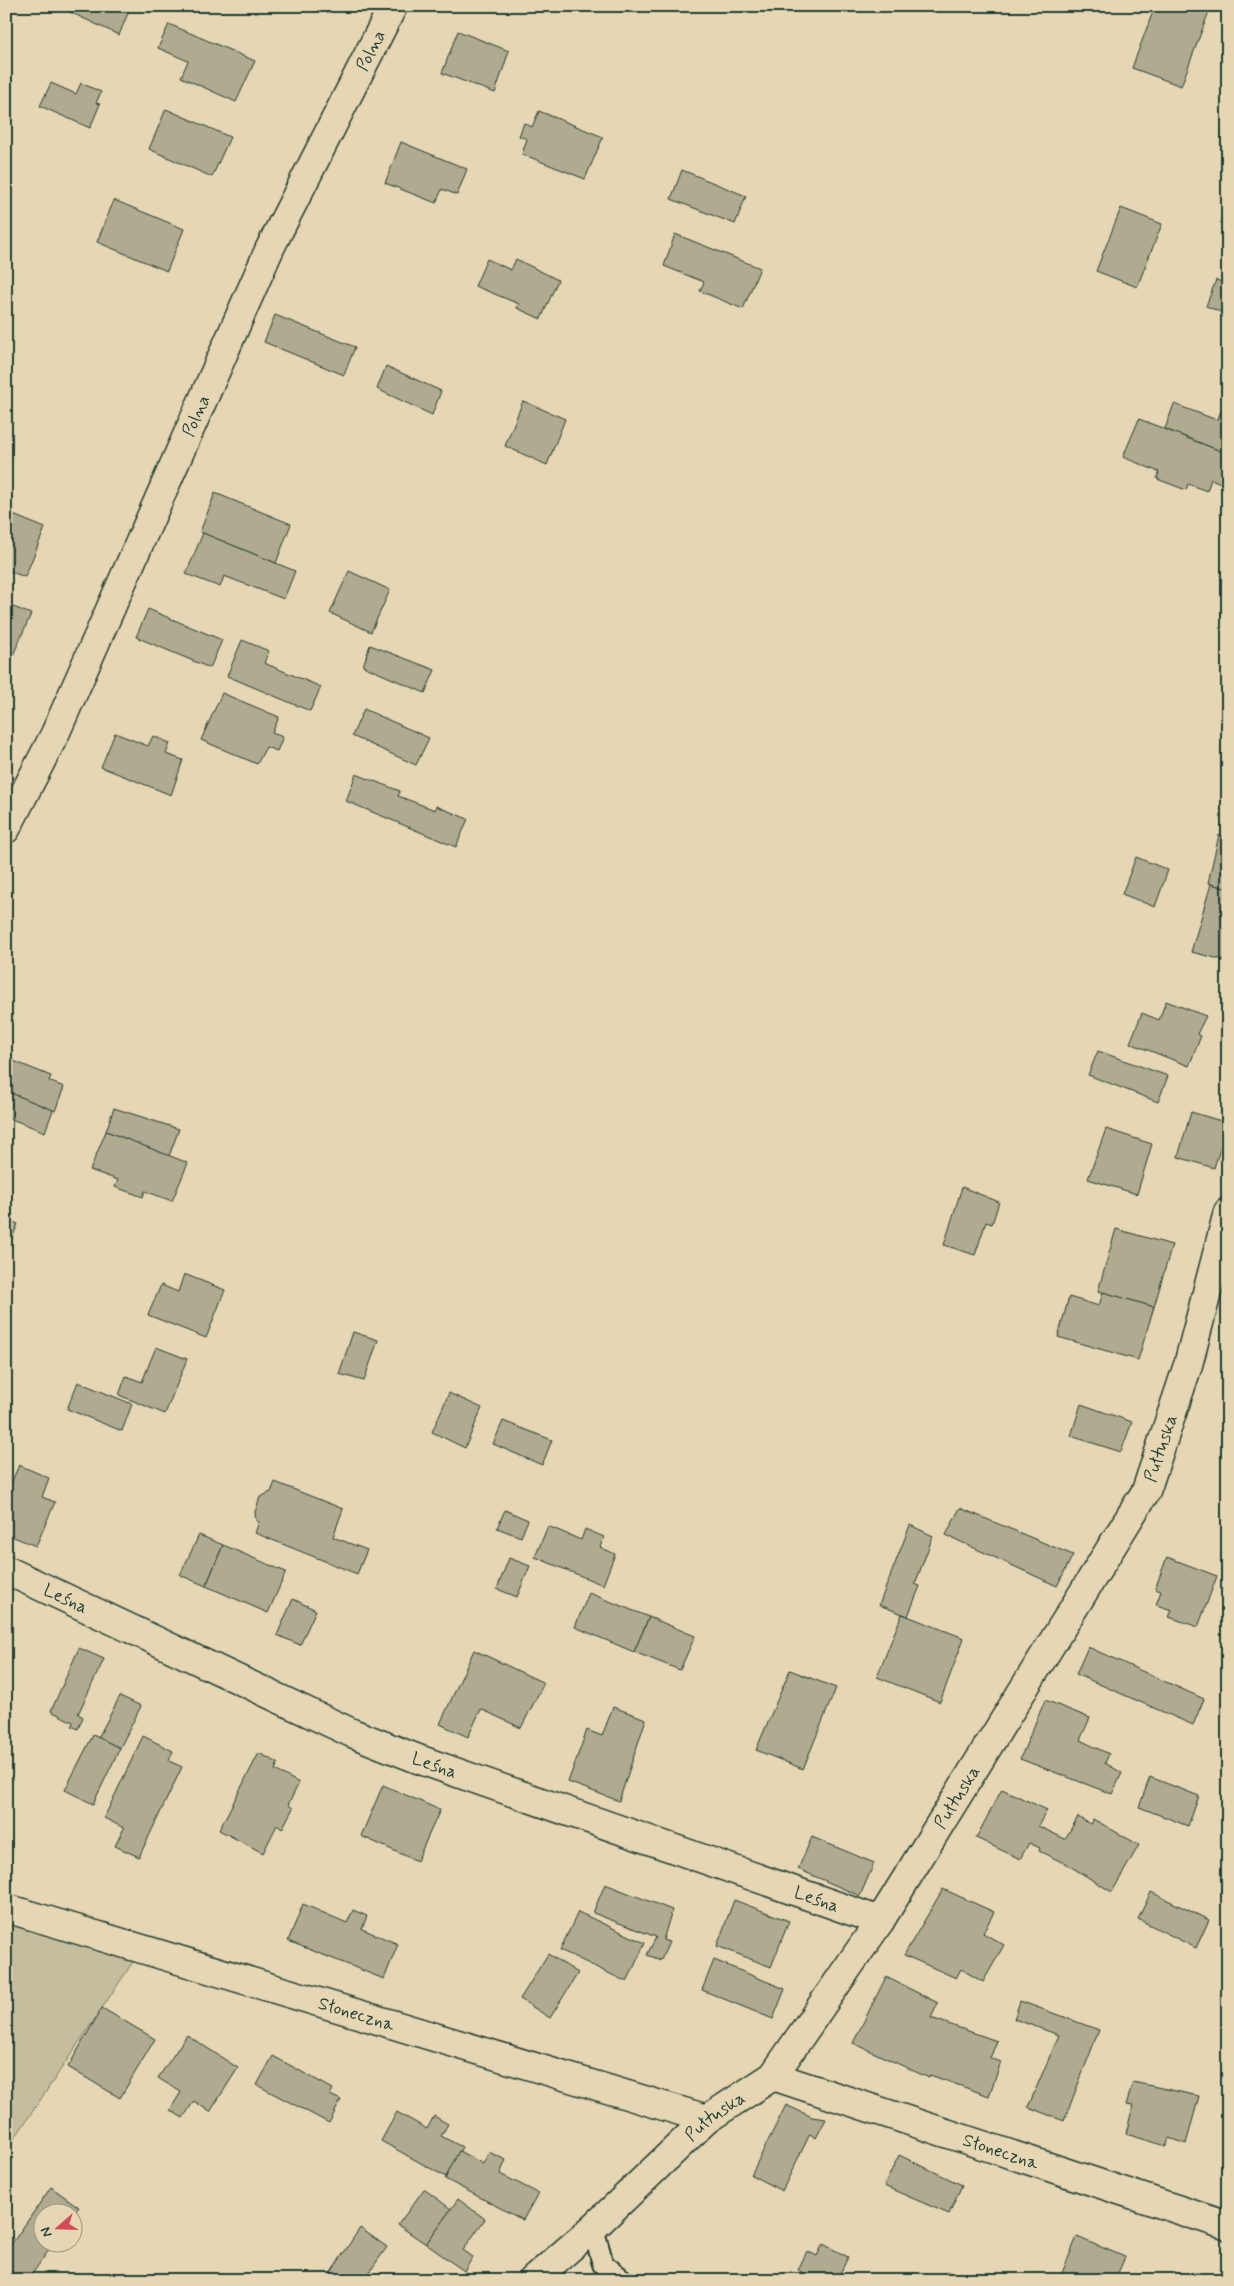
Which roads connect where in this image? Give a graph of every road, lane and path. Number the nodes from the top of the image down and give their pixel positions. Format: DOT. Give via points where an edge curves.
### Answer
graph roads {
  1 [pos="393,6"];
  2 [pos="8,820"];
  3 [pos="1228,1212"];
  4 [pos="6,1570"];
  5 [pos="6,1908"];
  6 [pos="880,1921"];
  7 [pos="773,2076"];
  8 [pos="707,2119"];
  9 [pos="1228,2226"];
  10 [pos="593,2228"];
  11 [pos="533,2280"];
  12 [pos="623,2280"];
  1 -- 2 [label="street, Polna" via="270,248 55,734"];
  3 -- 6 [label="street, Pułtuska" via="1188,1365 1146,1491"];
  4 -- 6 [label="street, Leśna" via="368,1740"];
  5 -- 8 [label="street, Słoneczna"];
  6 -- 7 [label="street, Pułtuska"];
  7 -- 8 [label="street, Pułtuska"];
  7 -- 9 [label="street, Słoneczna"];
  8 -- 10 [label="street, Pułtuska"];
  10 -- 11 [label="street, Pułtuska"];
  10 -- 12 [label="lane" via="604,2264"];
}
